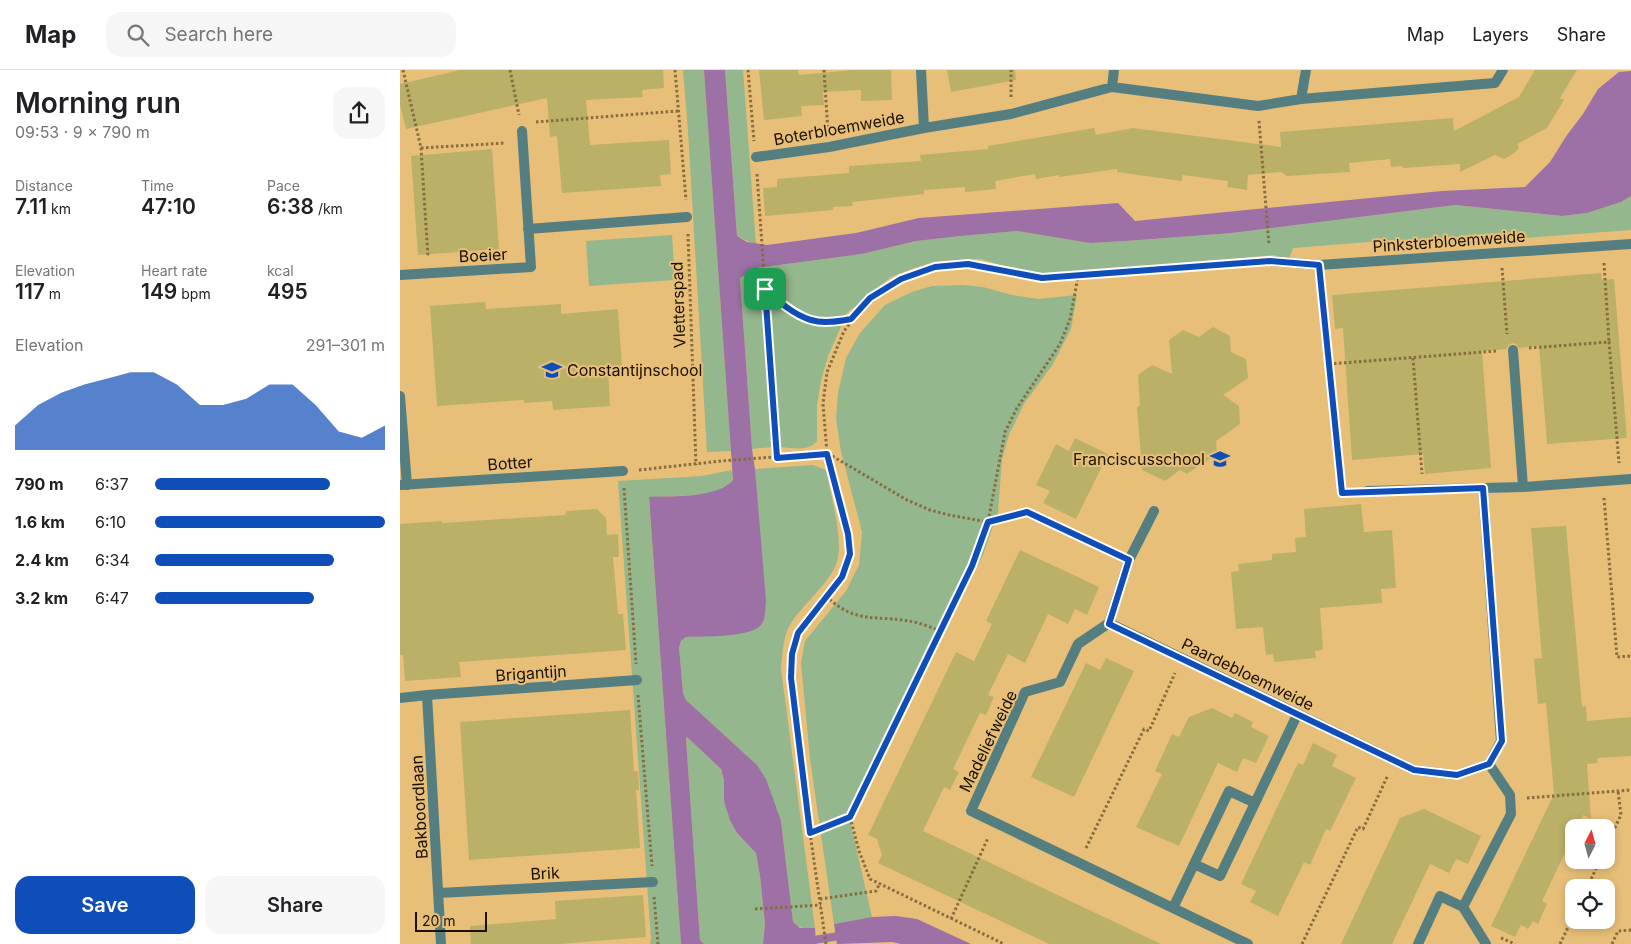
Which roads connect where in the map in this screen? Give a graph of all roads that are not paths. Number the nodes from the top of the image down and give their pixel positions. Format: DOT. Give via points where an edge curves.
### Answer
graph roads {
  1 [pos="921,70"];
  2 [pos="1114,70"];
  3 [pos="1306,70"];
  4 [pos="1503,70"];
  5 [pos="1112,87"];
  6 [pos="1301,99"];
  7 [pos="521,127"];
  8 [pos="924,128"];
  9 [pos="756,157"];
  10 [pos="687,217"];
  11 [pos="528,229"];
  12 [pos="1631,244"];
  13 [pos="1270,261"];
  14 [pos="400,275"];
  15 [pos="1510,345"];
  16 [pos="400,396"];
  17 [pos="623,471"];
  18 [pos="1631,479"];
  19 [pos="404,485"];
  20 [pos="1524,487"];
  21 [pos="1483,488"];
  22 [pos="1367,491"];
  23 [pos="1154,511"];
  24 [pos="1109,624"];
  25 [pos="637,680"];
  26 [pos="427,695"];
  27 [pos="400,698"];
  28 [pos="1297,715"];
  29 [pos="1489,764"];
  30 [pos="1255,803"];
  31 [pos="1194,864"];
  32 [pos="653,882"];
  33 [pos="439,893"];
  34 [pos="1463,907"];
  35 [pos="1173,908"];
  36 [pos="441,944"];
  37 [pos="1248,944"];
  38 [pos="1418,944"];
  39 [pos="1486,944"];
  1 -- 8 [label="street, Boterbloemweide"];
  2 -- 5 [label="street"];
  3 -- 6 [label="street"];
  4 -- 6 [label="street, Boterbloemweide" via="1495,83"];
  5 -- 6 [label="street, Boterbloemweide" via="1258,106"];
  5 -- 8 [label="street, Boterbloemweide" via="1012,114"];
  7 -- 11 [label="street, Boeier"];
  8 -- 9 [label="street, Boterbloemweide" via="829,147"];
  10 -- 11 [label="street"];
  11 -- 14 [label="street, Boeier" via="531,267"];
  12 -- 13 [label="street, Pinksterbloemweide" via="1319,265"];
  15 -- 20 [label="street"];
  16 -- 19 [label="street"];
  17 -- 19 [label="street, Botter"];
  18 -- 20 [label="street"];
  20 -- 21 [label="street"];
  21 -- 22 [label="street"];
  21 -- 29 [label="street" via="1502,741"];
  23 -- 24 [label="street" via="1129,560"];
  24 -- 28 [label="street, Paardebloemweide"];
  24 -- 35 [label="street, Madeliefweide" via="1078,644 1060,682 1026,692 972,810"];
  25 -- 26 [label="street, Brigantijn"];
  26 -- 27 [label="street"];
  26 -- 33 [label="street, Bakboordlaan"];
  28 -- 29 [label="street, Paardebloemweide" via="1414,770 1457,775"];
  28 -- 30 [label="street"];
  29 -- 34 [label="street" via="1510,795 1511,814"];
  30 -- 31 [label="street" via="1229,791"];
  30 -- 31 [label="street" via="1220,876"];
  31 -- 35 [label="street"];
  32 -- 33 [label="street, Brik"];
  33 -- 36 [label="street, Bakboordlaan"];
  34 -- 38 [label="street" via="1440,896"];
  34 -- 39 [label="street"];
  35 -- 37 [label="street, Madeliefweide"];
}
